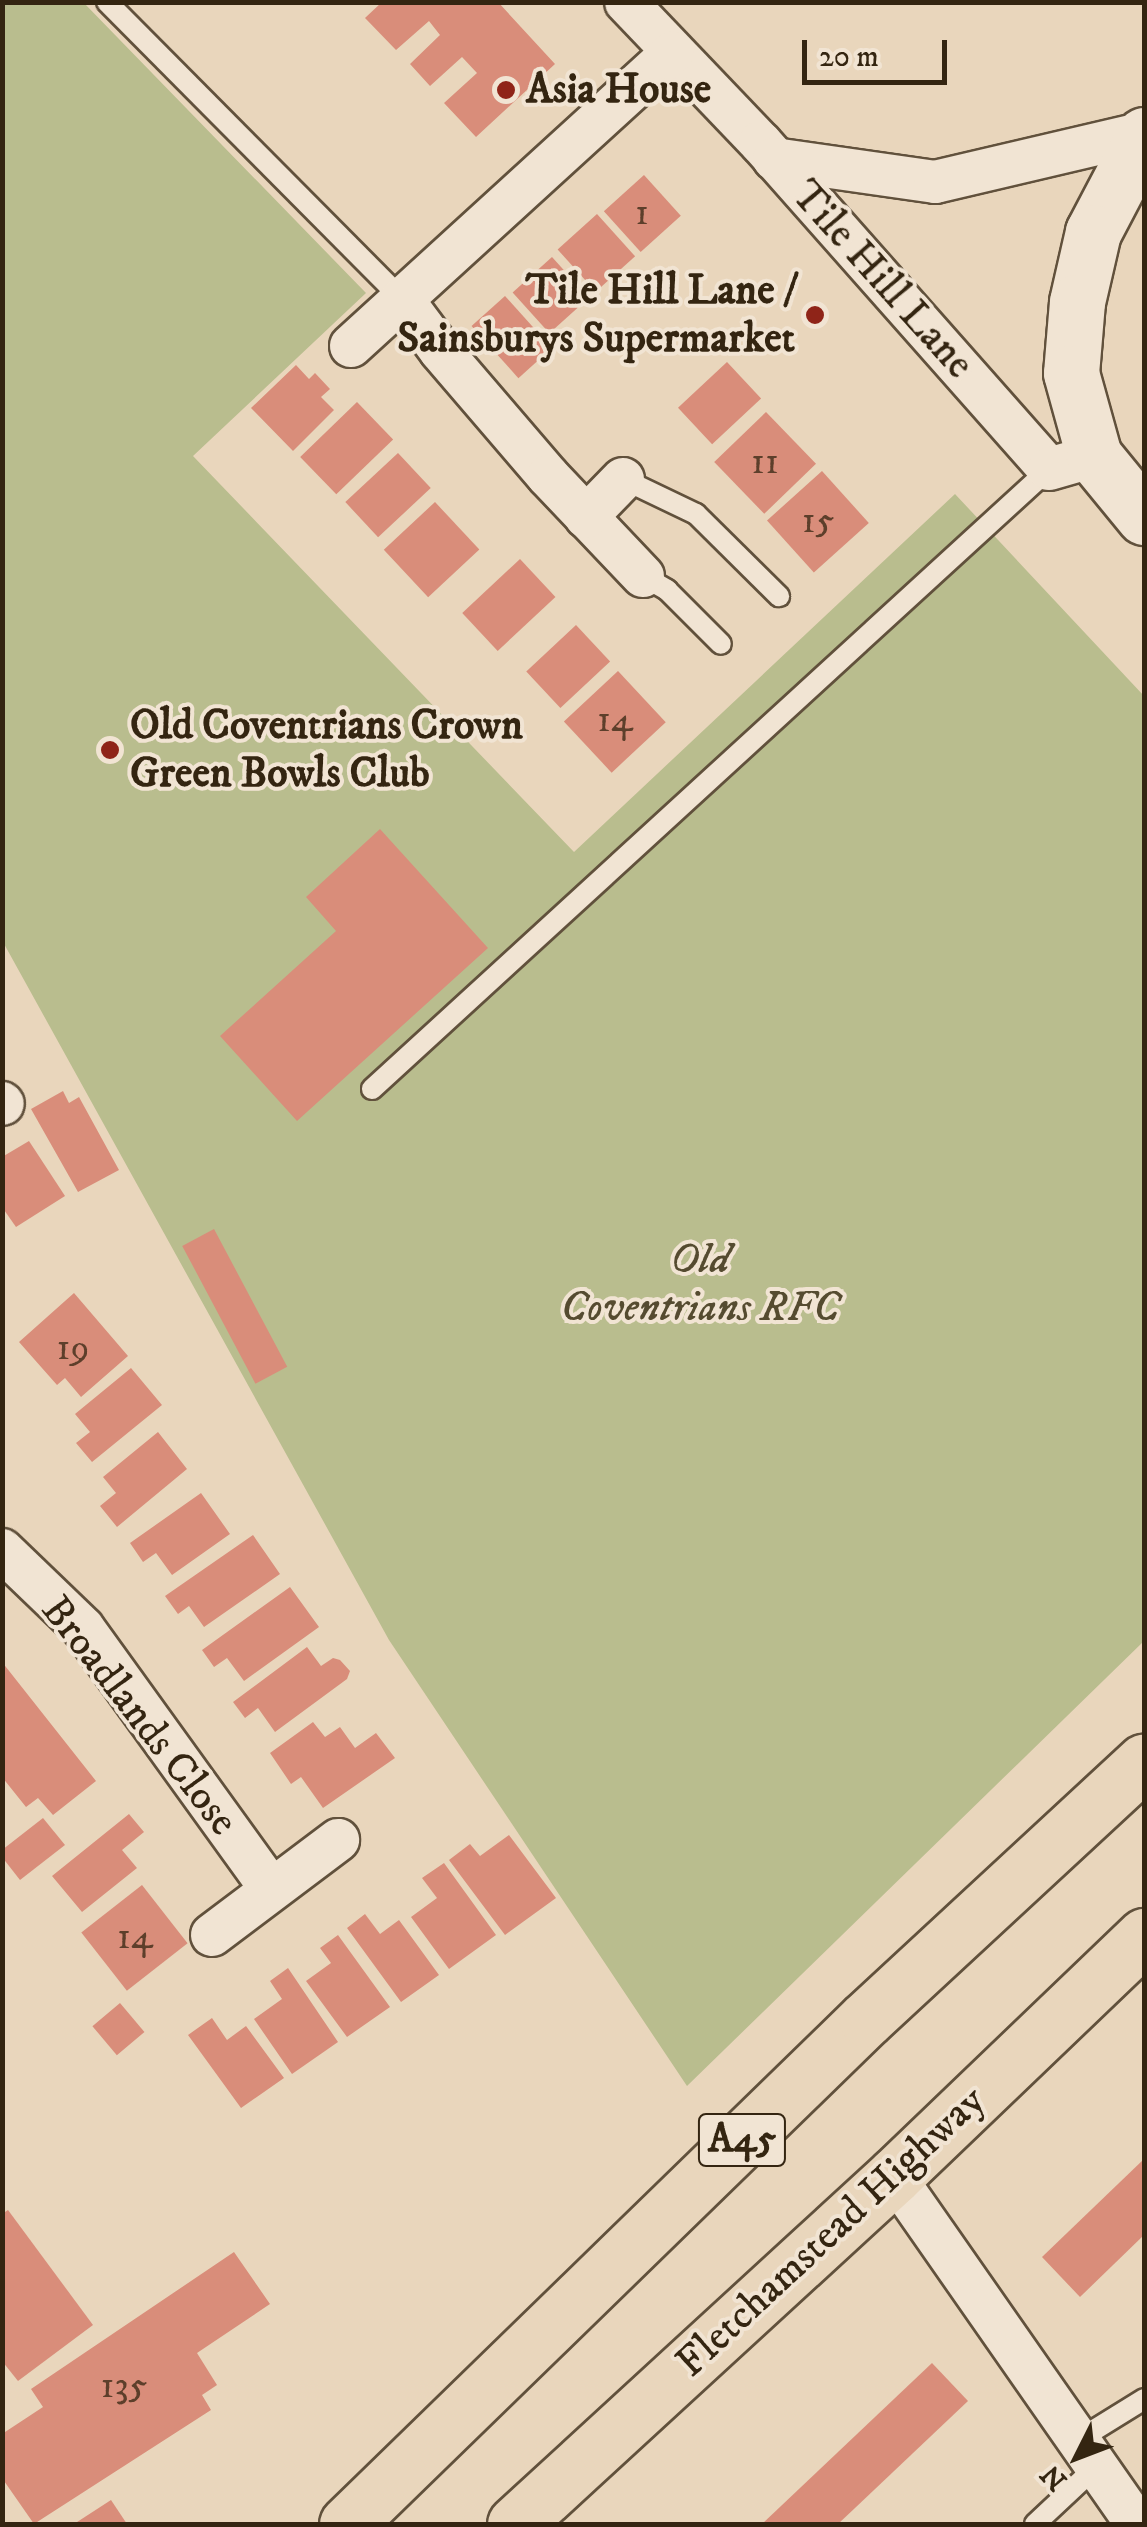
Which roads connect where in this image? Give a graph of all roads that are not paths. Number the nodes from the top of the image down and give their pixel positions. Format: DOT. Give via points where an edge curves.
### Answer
graph roads {
  1 [pos="107,2"];
  2 [pos="626,2"];
  3 [pos="672,53"];
  4 [pos="1144,134"];
  5 [pos="774,159"];
  6 [pos="402,298"];
  7 [pos="351,346"];
  8 [pos="1072,463"];
  9 [pos="623,479"];
  10 [pos="1144,500"];
  11 [pos="586,517"];
  12 [pos="1144,517"];
  13 [pos="643,576"];
  14 [pos="779,596"];
  15 [pos="721,644"];
  16 [pos="372,1089"];
  17 [pos="2,1550"];
  18 [pos="1144,1762"];
  19 [pos="338,1840"];
  20 [pos="270,1887"];
  21 [pos="212,1934"];
  22 [pos="1144,1936"];
  23 [pos="894,2176"];
  24 [pos="1144,2399"];
  25 [pos="1087,2454"];
  26 [pos="346,2524"];
  27 [pos="514,2524"];
  28 [pos="1034,2524"];
  29 [pos="1138,2524"];
  1 -- 6 [label="lane"];
  2 -- 3 [label="street, Tile Hill Lane"];
  3 -- 5 [label="street, Tile Hill Lane"];
  3 -- 6 [label="street"];
  4 -- 5 [label="street" via="935,182"];
  4 -- 8 [label="main road" via="1094,232 1077,302"];
  5 -- 8 [label="street, Tile Hill Lane"];
  6 -- 7 [label="street"];
  6 -- 11 [label="street"];
  8 -- 10 [label="main road"];
  8 -- 12 [label="main road, Tile Hill Lane"];
  8 -- 16 [label="lane"];
  9 -- 11 [label="street"];
  9 -- 14 [label="lane" via="696,514"];
  11 -- 13 [label="street"];
  13 -- 15 [label="lane" via="668,590"];
  17 -- 20 [label="street, Broadlands Close" via="83,1628"];
  18 -- 26 [label="highway, A45" via="866,2019"];
  19 -- 20 [label="street"];
  20 -- 21 [label="street"];
  22 -- 23 [label="highway, Fletchamstead Highway"];
  23 -- 25 [label="street"];
  23 -- 27 [label="highway, Fletchamstead Highway"];
  24 -- 25 [label="lane"];
  25 -- 28 [label="lane"];
  25 -- 29 [label="street"];
}
